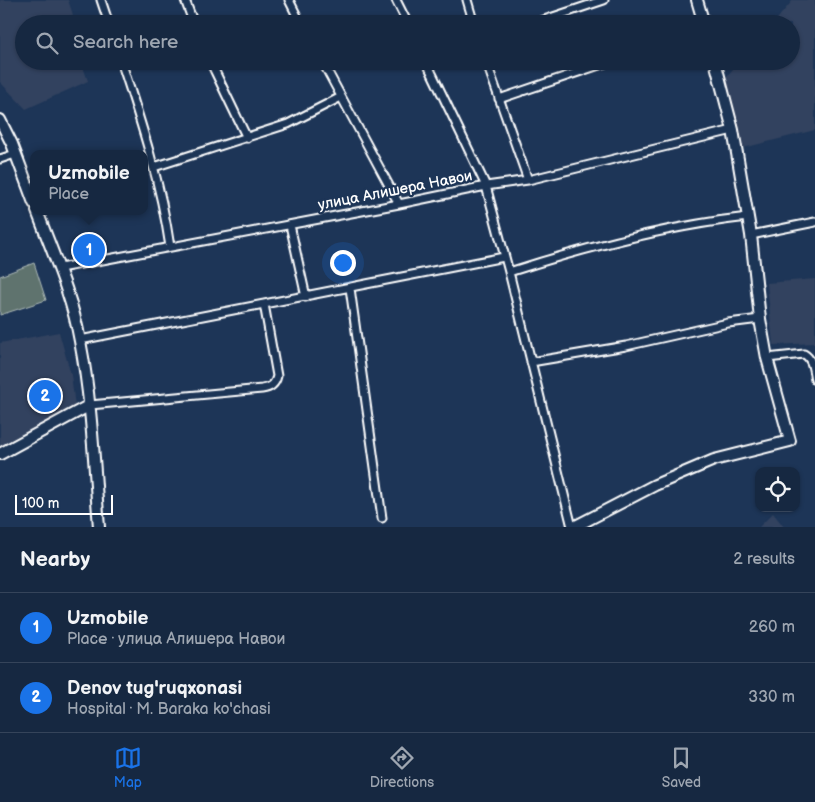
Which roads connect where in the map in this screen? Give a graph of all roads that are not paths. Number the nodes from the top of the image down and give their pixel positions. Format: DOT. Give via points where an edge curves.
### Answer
graph roads {
  1 [pos="101,0"];
  2 [pos="185,0"];
  3 [pos="289,0"];
  4 [pos="396,0"];
  5 [pos="467,0"];
  6 [pos="604,0"];
  7 [pos="697,0"];
  8 [pos="106,15"];
  9 [pos="191,15"];
  10 [pos="297,15"];
  11 [pos="404,15"];
  12 [pos="471,15"];
  13 [pos="559,15"];
  14 [pos="701,15"];
  15 [pos="124,70"];
  16 [pos="214,70"];
  17 [pos="326,70"];
  18 [pos="430,70"];
  19 [pos="489,70"];
  20 [pos="584,70"];
  21 [pos="717,70"];
  22 [pos="340,97"];
  23 [pos="498,99"];
  24 [pos="0,120"];
  25 [pos="733,130"];
  26 [pos="247,138"];
  27 [pos="16,154"];
  28 [pos="0,160"];
  29 [pos="154,167"];
  30 [pos="528,180"];
  31 [pos="486,186"];
  32 [pos="30,192"];
  33 [pos="399,204"];
  34 [pos="39,215"];
  35 [pos="748,217"];
  36 [pos="815,222"];
  37 [pos="290,225"];
  38 [pos="751,234"];
  39 [pos="170,247"];
  40 [pos="504,257"];
  41 [pos="60,268"];
  42 [pos="509,272"];
  43 [pos="350,288"];
  44 [pos="306,296"];
  45 [pos="264,304"];
  46 [pos="760,319"];
  47 [pos="80,340"];
  48 [pos="767,358"];
  49 [pos="531,362"];
  50 [pos="815,380"];
  51 [pos="90,405"];
  52 [pos="0,454"];
  53 [pos="382,518"];
  54 [pos="99,527"];
  55 [pos="573,527"];
  1 -- 8 [label="street"];
  2 -- 9 [label="street"];
  3 -- 10 [label="street"];
  4 -- 11 [label="street"];
  5 -- 12 [label="street"];
  6 -- 13 [label="street"];
  7 -- 14 [label="street"];
  15 -- 29 [label="street"];
  16 -- 26 [label="street"];
  17 -- 22 [label="street"];
  18 -- 31 [label="street"];
  19 -- 23 [label="street"];
  20 -- 23 [label="street"];
  21 -- 25 [label="street"];
  22 -- 26 [label="street" via="288,124"];
  22 -- 33 [label="street"];
  23 -- 30 [label="street"];
  24 -- 27 [label="street"];
  25 -- 30 [label="street, улица Алишера Навои"];
  25 -- 35 [label="street"];
  26 -- 29 [label="street"];
  27 -- 28 [label="street"];
  27 -- 32 [label="street"];
  29 -- 39 [label="street"];
  30 -- 31 [label="street, улица Алишера Навои"];
  31 -- 33 [label="street, улица Алишера Навои"];
  31 -- 40 [label="street"];
  33 -- 37 [label="street, улица Алишера Навои"];
  34 -- 41 [label="street"];
  35 -- 38 [label="street"];
  35 -- 42 [label="street" via="633,236"];
  36 -- 38 [label="street"];
  37 -- 39 [label="street, улица Алишера Навои"];
  37 -- 44 [label="street"];
  38 -- 46 [label="street"];
  39 -- 41 [label="street, улица Алишера Навои"];
  40 -- 42 [label="street"];
  40 -- 43 [label="street"];
  41 -- 47 [label="street"];
  42 -- 49 [label="street"];
  43 -- 44 [label="street"];
  43 -- 53 [label="street"];
  44 -- 45 [label="street"];
  45 -- 47 [label="street"];
  45 -- 51 [label="street" via="277,376 271,386"];
  46 -- 48 [label="street"];
  46 -- 49 [label="street"];
  47 -- 51 [label="street"];
  48 -- 50 [label="street" via="804,354 811,361"];
  48 -- 55 [label="street" via="790,441 714,460 655,485"];
  49 -- 55 [label="street"];
  51 -- 52 [label="street"];
  51 -- 54 [label="street"];
}
